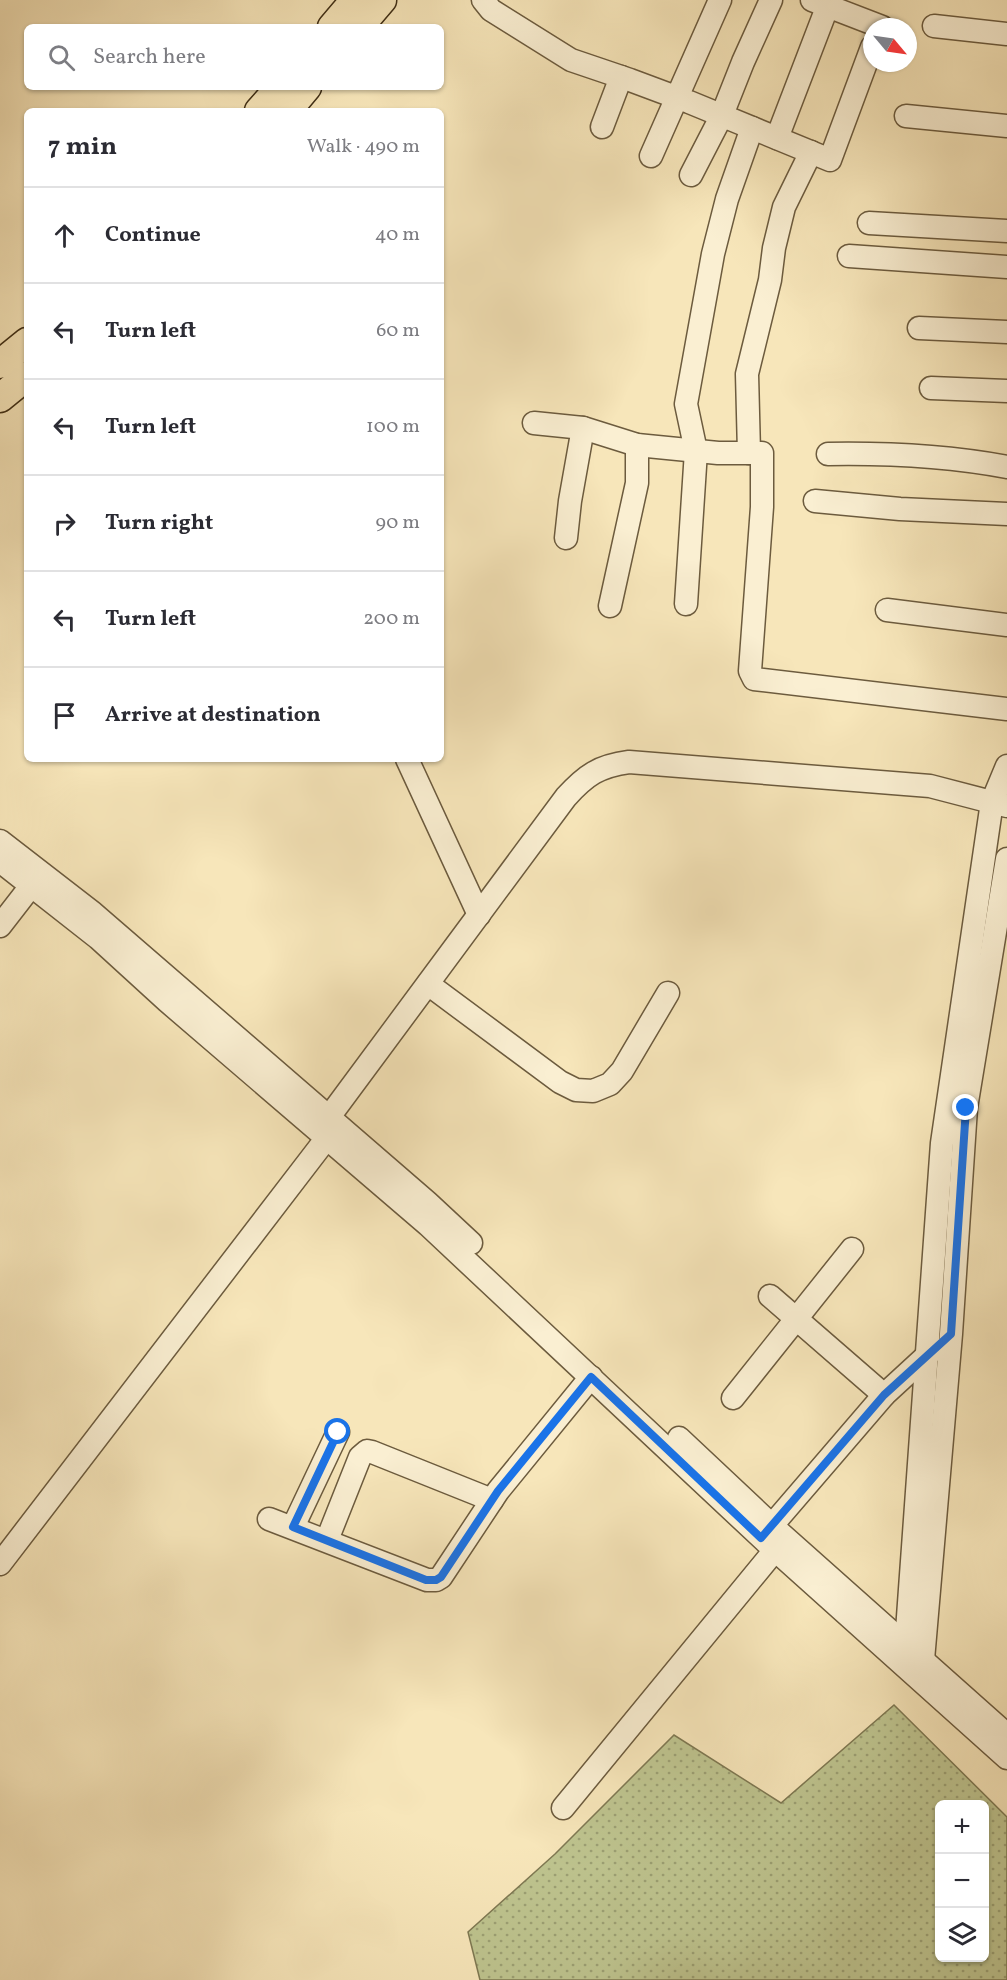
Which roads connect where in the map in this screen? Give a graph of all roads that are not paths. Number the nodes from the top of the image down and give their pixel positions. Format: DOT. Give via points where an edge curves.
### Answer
graph roads {
  1 [pos="355,0"];
  2 [pos="382,0"];
  3 [pos="483,0"];
  4 [pos="720,0"];
  5 [pos="771,0"];
  6 [pos="820,3"];
  7 [pos="871,18"];
  8 [pos="335,24"];
  9 [pos="362,24"];
  10 [pos="934,26"];
  11 [pos="1007,34"];
  12 [pos="863,71"];
  13 [pos="621,77"];
  14 [pos="277,90"];
  15 [pos="304,90"];
  16 [pos="677,97"];
  17 [pos="262,108"];
  18 [pos="290,108"];
  19 [pos="722,115"];
  20 [pos="906,116"];
  21 [pos="1007,126"];
  22 [pos="602,127"];
  23 [pos="752,128"];
  24 [pos="777,138"];
  25 [pos="811,152"];
  26 [pos="651,156"];
  27 [pos="691,175"];
  28 [pos="869,223"];
  29 [pos="1007,231"];
  30 [pos="849,256"];
  31 [pos="1007,267"];
  32 [pos="919,328"];
  33 [pos="1007,332"];
  34 [pos="24,344"];
  35 [pos="0,364"];
  36 [pos="24,378"];
  37 [pos="931,388"];
  38 [pos="1007,391"];
  39 [pos="0,398"];
  40 [pos="534,423"];
  41 [pos="583,428"];
  42 [pos="637,445"];
  43 [pos="696,451"];
  44 [pos="748,453"];
  45 [pos="828,454"];
  46 [pos="1007,466"];
  47 [pos="815,501"];
  48 [pos="1007,514"];
  49 [pos="566,538"];
  50 [pos="686,604"];
  51 [pos="610,606"];
  52 [pos="887,610"];
  53 [pos="1007,625"];
  54 [pos="1007,709"];
  55 [pos="408,762"];
  56 [pos="1007,766"];
  57 [pos="999,804"];
  58 [pos="0,842"];
  59 [pos="1007,859"];
  60 [pos="0,861"];
  61 [pos="31,886"];
  62 [pos="1003,914"];
  63 [pos="479,915"];
  64 [pos="0,926"];
  65 [pos="428,984"];
  66 [pos="668,993"];
  67 [pos="327,1128"];
  68 [pos="852,1249"];
  69 [pos="500,1281"];
  70 [pos="770,1296"];
  71 [pos="797,1318"];
  72 [pos="951,1334"];
  73 [pos="928,1355"];
  74 [pos="591,1377"];
  75 [pos="884,1395"];
  76 [pos="733,1398"];
  77 [pos="338,1432"];
  78 [pos="492,1500"];
  79 [pos="269,1519"];
  80 [pos="293,1527"];
  81 [pos="770,1538"];
  82 [pos="327,1540"];
  83 [pos="0,1564"];
  84 [pos="906,1645"];
  85 [pos="924,1660"];
  86 [pos="1007,1735"];
  87 [pos="1007,1758"];
  88 [pos="563,1808"];
  1 -- 8 [label="main road"];
  2 -- 9 [label="main road"];
  3 -- 13 [label="street" via="491,10 571,60"];
  4 -- 16 [label="street"];
  5 -- 19 [label="street"];
  6 -- 7 [label="street"];
  6 -- 24 [label="street"];
  10 -- 11 [label="street"];
  12 -- 25 [label="street" via="830,160"];
  13 -- 16 [label="street"];
  13 -- 22 [label="street"];
  14 -- 17 [label="main road"];
  15 -- 18 [label="main road"];
  16 -- 19 [label="street"];
  16 -- 26 [label="street"];
  19 -- 23 [label="street"];
  19 -- 27 [label="street"];
  20 -- 21 [label="street"];
  23 -- 24 [label="street"];
  23 -- 43 [label="street" via="727,199 696,342 686,404"];
  24 -- 25 [label="street"];
  25 -- 44 [label="street" via="784,207 747,374"];
  28 -- 29 [label="street"];
  30 -- 31 [label="street"];
  32 -- 33 [label="street"];
  34 -- 35 [label="main road"];
  36 -- 39 [label="main road"];
  37 -- 38 [label="street"];
  40 -- 41 [label="street"];
  41 -- 42 [label="street"];
  41 -- 49 [label="street"];
  42 -- 43 [label="street"];
  42 -- 51 [label="street" via="637,483"];
  43 -- 44 [label="street"];
  43 -- 50 [label="street"];
  44 -- 54 [label="street" via="762,453 750,671 754,679"];
  45 -- 46 [label="street" via="934,457"];
  47 -- 48 [label="street"];
  52 -- 53 [label="street"];
  55 -- 63 [label="street"];
  56 -- 57 [label="street"];
  57 -- 63 [label="street" via="930,786 629,762 610,765 593,772 566,797"];
  57 -- 73 [label="street" via="946,1111"];
  58 -- 67 [label="street" via="93,913"];
  59 -- 62 [label="street"];
  60 -- 61 [label="street"];
  61 -- 64 [label="street"];
  61 -- 67 [label="street"];
  62 -- 72 [label="street" via="966,1108"];
  63 -- 65 [label="street"];
  65 -- 66 [label="street" via="560,1082 576,1090 593,1091 610,1084 622,1071"];
  65 -- 67 [label="street"];
  67 -- 69 [label="street" via="428,1226"];
  67 -- 83 [label="street"];
  68 -- 71 [label="street"];
  69 -- 74 [label="street"];
  69 -- 81 [label="street"];
  70 -- 71 [label="street"];
  71 -- 75 [label="street"];
  71 -- 76 [label="street"];
  72 -- 73 [label="street"];
  72 -- 85 [label="street"];
  73 -- 75 [label="street"];
  73 -- 84 [label="street"];
  74 -- 78 [label="street"];
  74 -- 81 [label="street"];
  75 -- 81 [label="street"];
  77 -- 80 [label="street"];
  78 -- 82 [label="street" via="436,1580 426,1580"];
  78 -- 82 [label="street" via="367,1451 360,1457"];
  79 -- 80 [label="street"];
  80 -- 82 [label="street"];
  81 -- 84 [label="street"];
  81 -- 87 [label="street"];
  81 -- 88 [label="street"];
  84 -- 85 [label="street"];
  85 -- 86 [label="street"];
}
